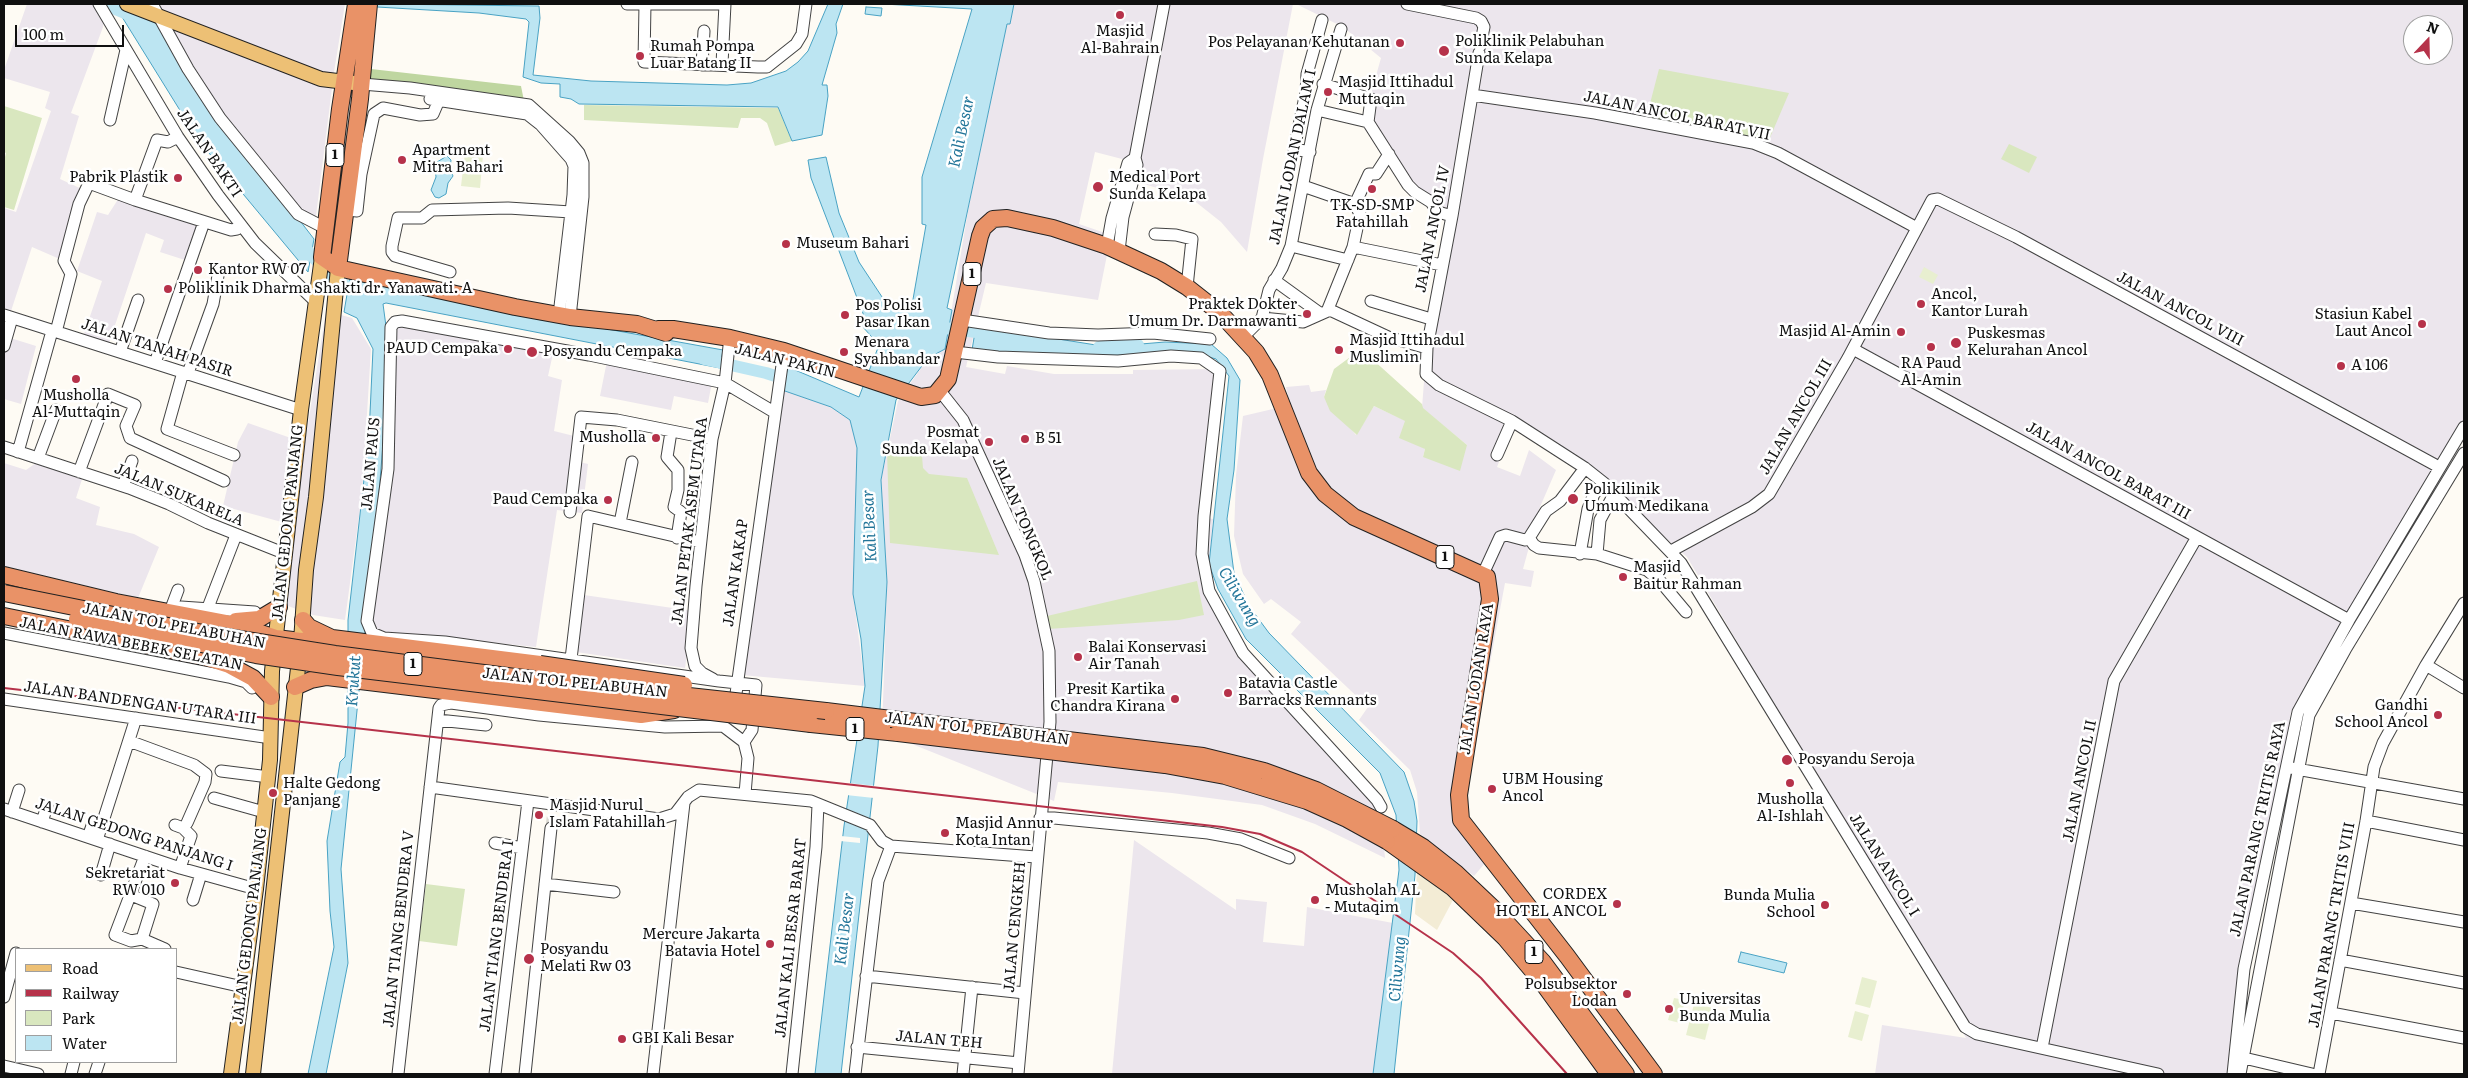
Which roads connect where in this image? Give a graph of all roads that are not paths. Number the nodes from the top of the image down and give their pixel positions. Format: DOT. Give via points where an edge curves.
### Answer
graph roads {
  1 [pos="99,4"];
  2 [pos="126,4"];
  3 [pos="356,4"];
  4 [pos="369,4"];
  5 [pos="627,4"];
  6 [pos="645,4"];
  7 [pos="725,4"];
  8 [pos="806,4"];
  9 [pos="1164,4"];
  10 [pos="1407,4"];
  11 [pos="156,15"];
  12 [pos="1322,20"];
  13 [pos="1341,29"];
  14 [pos="704,31"];
  15 [pos="126,50"];
  16 [pos="722,64"];
  17 [pos="702,65"];
  18 [pos="344,82"];
  19 [pos="1323,84"];
  20 [pos="361,91"];
  21 [pos="409,92"];
  22 [pos="1472,95"];
  23 [pos="438,100"];
  24 [pos="1317,110"];
  25 [pos="110,120"];
  26 [pos="1368,122"];
  27 [pos="178,136"];
  28 [pos="361,138"];
  29 [pos="1310,152"];
  30 [pos="1389,154"];
  31 [pos="1303,186"];
  32 [pos="578,196"];
  33 [pos="135,200"];
  34 [pos="1356,204"];
  35 [pos="1452,216"];
  36 [pos="573,220"];
  37 [pos="204,222"];
  38 [pos="241,225"];
  39 [pos="326,228"];
  40 [pos="1917,228"];
  41 [pos="1155,234"];
  42 [pos="1291,246"];
  43 [pos="1353,247"];
  44 [pos="1113,249"];
  45 [pos="322,259"];
  46 [pos="1348,260"];
  47 [pos="1442,265"];
  48 [pos="219,270"];
  49 [pos="450,272"];
  50 [pos="338,273"];
  51 [pos="1274,280"];
  52 [pos="1187,287"];
  53 [pos="138,300"];
  54 [pos="316,301"];
  55 [pos="1371,301"];
  56 [pos="1325,312"];
  57 [pos="335,313"];
  58 [pos="8,316"];
  59 [pos="565,316"];
  60 [pos="1262,318"];
  61 [pos="1432,319"];
  62 [pos="962,321"];
  63 [pos="658,329"];
  64 [pos="54,331"];
  65 [pos="1244,336"];
  66 [pos="1210,339"];
  67 [pos="4,346"];
  68 [pos="729,348"];
  69 [pos="1427,348"];
  70 [pos="1852,349"];
  71 [pos="955,350"];
  72 [pos="120,352"];
  73 [pos="783,356"];
  74 [pos="155,363"];
  75 [pos="1426,368"];
  76 [pos="185,373"];
  77 [pos="725,378"];
  78 [pos="940,391"];
  79 [pos="56,410"];
  80 [pos="774,412"];
  81 [pos="300,415"];
  82 [pos="1512,421"];
  83 [pos="323,425"];
  84 [pos="2464,427"];
  85 [pos="671,432"];
  86 [pos="712,440"];
  87 [pos="4,447"];
  88 [pos="18,452"];
  89 [pos="2464,453"];
  90 [pos="234,455"];
  91 [pos="1497,455"];
  92 [pos="38,458"];
  93 [pos="132,461"];
  94 [pos="632,462"];
  95 [pos="2439,467"];
  96 [pos="1585,468"];
  97 [pos="79,472"];
  98 [pos="224,481"];
  99 [pos="1604,483"];
  100 [pos="123,486"];
  101 [pos="1614,494"];
  102 [pos="570,512"];
  103 [pos="620,523"];
  104 [pos="236,536"];
  105 [pos="677,538"];
  106 [pos="1529,538"];
  107 [pos="2196,538"];
  108 [pos="700,542"];
  109 [pos="1671,551"];
  110 [pos="286,554"];
  111 [pos="1580,554"];
  112 [pos="1597,554"];
  113 [pos="4,568"];
  114 [pos="1483,574"];
  115 [pos="4,575"];
  116 [pos="178,590"];
  117 [pos="4,593"];
  118 [pos="4,603"];
  119 [pos="2464,603"];
  120 [pos="280,604"];
  121 [pos="172,606"];
  122 [pos="1686,612"];
  123 [pos="4,616"];
  124 [pos="212,616"];
  125 [pos="303,620"];
  126 [pos="2349,620"];
  127 [pos="4,633"];
  128 [pos="276,638"];
  129 [pos="335,639"];
  130 [pos="301,641"];
  131 [pos="204,657"];
  132 [pos="571,659"];
  133 [pos="274,662"];
  134 [pos="2426,665"];
  135 [pos="298,667"];
  136 [pos="329,677"];
  137 [pos="727,682"];
  138 [pos="295,687"];
  139 [pos="2464,688"];
  140 [pos="4,699"];
  141 [pos="271,702"];
  142 [pos="679,709"];
  143 [pos="826,711"];
  144 [pos="136,718"];
  145 [pos="438,720"];
  146 [pos="486,725"];
  147 [pos="727,729"];
  148 [pos="271,738"];
  149 [pos="129,741"];
  150 [pos="744,742"];
  151 [pos="2285,767"];
  152 [pos="2298,769"];
  153 [pos="221,771"];
  154 [pos="268,777"];
  155 [pos="2370,781"];
  156 [pos="430,787"];
  157 [pos="19,790"];
  158 [pos="745,794"];
  159 [pos="214,798"];
  160 [pos="2464,799"];
  161 [pos="528,801"];
  162 [pos="684,803"];
  163 [pos="818,805"];
  164 [pos="47,806"];
  165 [pos="1381,807"];
  166 [pos="8,811"];
  167 [pos="264,812"];
  168 [pos="1040,818"];
  169 [pos="2366,821"];
  170 [pos="42,822"];
  171 [pos="93,823"];
  172 [pos="187,823"];
  173 [pos="175,826"];
  174 [pos="551,828"];
  175 [pos="93,838"];
  176 [pos="2464,840"];
  177 [pos="110,844"];
  178 [pos="495,844"];
  179 [pos="891,846"];
  180 [pos="522,848"];
  181 [pos="145,856"];
  182 [pos="1036,857"];
  183 [pos="1289,858"];
  184 [pos="180,868"];
  185 [pos="101,874"];
  186 [pos="201,874"];
  187 [pos="545,884"];
  188 [pos="256,889"];
  189 [pos="273,892"];
  190 [pos="614,892"];
  191 [pos="131,895"];
  192 [pos="193,900"];
  193 [pos="2351,902"];
  194 [pos="2464,922"];
  195 [pos="142,939"];
  196 [pos="163,948"];
  197 [pos="15,953"];
  198 [pos="2340,960"];
  199 [pos="7,965"];
  200 [pos="178,973"];
  201 [pos="866,976"];
  202 [pos="11,983"];
  203 [pos="2464,983"];
  204 [pos="243,987"];
  205 [pos="972,987"];
  206 [pos="1025,992"];
  207 [pos="4,997"];
  208 [pos="2331,1013"];
  209 [pos="2464,1038"];
  210 [pos="857,1047"];
  211 [pos="2042,1048"];
  212 [pos="965,1057"];
  213 [pos="2244,1058"];
  214 [pos="4,1066"];
  215 [pos="1018,1068"];
  216 [pos="2234,1073"];
  217 [pos="38,1074"];
  218 [pos="232,1074"];
  219 [pos="253,1074"];
  220 [pos="398,1074"];
  221 [pos="495,1074"];
  222 [pos="525,1074"];
  223 [pos="653,1074"];
  224 [pos="792,1074"];
  225 [pos="855,1074"];
  226 [pos="963,1074"];
  227 [pos="1609,1074"];
  228 [pos="1626,1074"];
  229 [pos="1654,1074"];
  230 [pos="2158,1074"];
  231 [pos="2312,1074"];
  232 [pos="2319,1074"];
  1 -- 15 [label="street, JALAN BAKTI"];
  2 -- 11 [label="main road"];
  3 -- 18 [label="highway, JALAN GEDONG PANJANG / 1"];
  4 -- 20 [label="highway, JALAN GEDONG PANJANG / 1"];
  5 -- 6 [label="street"];
  6 -- 7 [label="street"];
  6 -- 17 [label="street" via="644,62"];
  7 -- 16 [label="street"];
  8 -- 16 [label="street" via="800,39 788,52 767,66"];
  9 -- 44 [label="street" via="1135,158 1128,162 1112,218"];
  10 -- 22 [label="street, JALAN ANCOL IV" via="1481,21 1484,27"];
  11 -- 18 [label="main road" via="321,79"];
  11 -- 39 [label="street, JALAN BAKTI" via="188,70 237,140 296,211"];
  12 -- 29 [label="street" via="1307,74 1294,149"];
  13 -- 19 [label="street, JALAN LODAN DALAM I"];
  14 -- 17 [label="street"];
  15 -- 25 [label="street"];
  15 -- 27 [label="street, JALAN BAKTI"];
  16 -- 17 [label="street"];
  18 -- 20 [label="main road"];
  18 -- 39 [label="highway, JALAN GEDONG PANJANG / 1"];
  19 -- 24 [label="street, JALAN LODAN DALAM I"];
  19 -- 26 [label="street" via="1371,99"];
  20 -- 21 [label="street"];
  20 -- 28 [label="highway, JALAN GEDONG PANJANG / 1"];
  21 -- 23 [label="street"];
  21 -- 32 [label="street" via="529,105 580,154 583,163"];
  22 -- 35 [label="street, JALAN ANCOL IV"];
  22 -- 40 [label="street, JALAN ANCOL BARAT VII" via="1595,113 1753,143 1778,153"];
  23 -- 28 [label="street" via="432,114 383,108 371,119"];
  23 -- 32 [label="street" via="527,114 571,159"];
  24 -- 26 [label="street"];
  24 -- 29 [label="street, JALAN LODAN DALAM I"];
  26 -- 30 [label="street"];
  27 -- 33 [label="street" via="168,142 157,140"];
  27 -- 38 [label="street, JALAN BAKTI"];
  28 -- 50 [label="highway, JALAN GEDONG PANJANG / 1"];
  29 -- 31 [label="street, JALAN LODAN DALAM I"];
  30 -- 34 [label="street" via="1376,174 1369,174"];
  30 -- 35 [label="street" via="1415,192 1431,202 1438,212"];
  31 -- 34 [label="street"];
  31 -- 42 [label="street, JALAN LODAN DALAM I"];
  32 -- 36 [label="street"];
  33 -- 37 [label="street"];
  33 -- 64 [label="street" via="89,183 79,204 64,261 71,274"];
  34 -- 43 [label="street" via="1360,214"];
  35 -- 47 [label="street, JALAN ANCOL IV"];
  36 -- 49 [label="street" via="508,208 432,210 422,218 398,218 392,246 395,256"];
  36 -- 59 [label="street"];
  37 -- 38 [label="street" via="231,230"];
  37 -- 74 [label="street"];
  38 -- 54 [label="street, JALAN BAKTI" via="255,243"];
  39 -- 45 [label="highway, JALAN GEDONG PANJANG / 1"];
  40 -- 70 [label="street, JALAN ANCOL III"];
  40 -- 95 [label="street, JALAN ANCOL VIII" via="1932,200 1943,200"];
  41 -- 52 [label="street" via="1192,239"];
  42 -- 46 [label="street"];
  42 -- 51 [label="street, JALAN LODAN DALAM I"];
  43 -- 46 [label="street"];
  43 -- 47 [label="street"];
  44 -- 52 [label="highway, 1"];
  44 -- 62 [label="highway, 1" via="1053,228 1007,218 993,219 984,228"];
  45 -- 50 [label="highway, JALAN PAKIN"];
  45 -- 54 [label="main road, JALAN GEDONG PANJANG"];
  46 -- 56 [label="street"];
  47 -- 61 [label="street, JALAN ANCOL IV"];
  48 -- 76 [label="street" via="212,304"];
  50 -- 57 [label="main road, JALAN GEDONG PANJANG"];
  50 -- 59 [label="highway, JALAN PAKIN"];
  51 -- 56 [label="street"];
  51 -- 60 [label="street, JALAN LODAN DALAM I" via="1268,290"];
  52 -- 65 [label="highway, 1"];
  53 -- 72 [label="street"];
  54 -- 57 [label="main road"];
  54 -- 81 [label="main road, JALAN GEDONG PANJANG"];
  55 -- 61 [label="street"];
  56 -- 60 [label="street" via="1303,322"];
  56 -- 69 [label="street" via="1388,338"];
  57 -- 83 [label="main road, JALAN GEDONG PANJANG"];
  58 -- 64 [label="street, JALAN TANAH PASIR"];
  58 -- 67 [label="street"];
  59 -- 63 [label="highway, JALAN PAKIN"];
  60 -- 65 [label="street"];
  61 -- 69 [label="street, JALAN ANCOL IV"];
  62 -- 66 [label="street" via="1049,333 1153,333"];
  62 -- 71 [label="highway, 1"];
  63 -- 68 [label="highway, JALAN PAKIN"];
  63 -- 73 [label="highway, JALAN PAKIN" via="702,334"];
  64 -- 72 [label="street, JALAN TANAH PASIR"];
  64 -- 88 [label="street"];
  65 -- 114 [label="highway, 1" via="1270,375 1309,473 1325,494 1354,517"];
  68 -- 73 [label="highway, JALAN PAKIN"];
  68 -- 77 [label="street, JALAN PETAK ASEM UTARA"];
  69 -- 75 [label="street, JALAN ANCOL IV"];
  70 -- 107 [label="street, JALAN ANCOL BARAT III"];
  70 -- 109 [label="street, JALAN ANCOL III" via="1768,494 1752,508"];
  71 -- 78 [label="highway, 1" via="951,372"];
  71 -- 165 [label="street" via="998,356 1118,361 1171,356 1201,358 1220,371 1202,554 1209,591 1243,653"];
  72 -- 74 [label="street, JALAN TANAH PASIR"];
  73 -- 78 [label="highway, JALAN PAKIN" via="910,395 927,397"];
  73 -- 80 [label="street, JALAN KAKAP"];
  74 -- 76 [label="street, JALAN TANAH PASIR"];
  75 -- 82 [label="street, JALAN ANCOL I" via="1426,374 1434,382"];
  76 -- 81 [label="street, JALAN TANAH PASIR"];
  76 -- 90 [label="street" via="167,429"];
  77 -- 80 [label="street, JALAN PAUS"];
  77 -- 86 [label="street, JALAN PETAK ASEM UTARA"];
  77 -- 132 [label="street, JALAN PAUS" via="402,322 391,327 388,469 368,628 384,638 445,642"];
  78 -- 168 [label="street, JALAN TONGKOL" via="963,420 1008,516 1034,581 1047,631 1050,722"];
  79 -- 92 [label="street"];
  80 -- 137 [label="street, JALAN KAKAP"];
  81 -- 83 [label="main road"];
  81 -- 110 [label="main road, JALAN GEDONG PANJANG"];
  82 -- 91 [label="street"];
  82 -- 96 [label="street, JALAN ANCOL I"];
  83 -- 125 [label="main road, JALAN GEDONG PANJANG"];
  84 -- 95 [label="street, JALAN PARANG TRITIS RAYA"];
  85 -- 86 [label="street"];
  85 -- 102 [label="street" via="617,420 581,417"];
  85 -- 105 [label="street" via="667,457 678,470 674,507 681,512"];
  86 -- 108 [label="street, JALAN PETAK ASEM UTARA"];
  87 -- 88 [label="street, JALAN SUKARELA"];
  88 -- 92 [label="street, JALAN SUKARELA"];
  89 -- 152 [label="street" via="2314,704"];
  92 -- 97 [label="street, JALAN SUKARELA"];
  93 -- 100 [label="street"];
  94 -- 103 [label="street"];
  95 -- 126 [label="street, JALAN PARANG TRITIS RAYA"];
  96 -- 99 [label="street, JALAN ANCOL I"];
  96 -- 106 [label="street" via="1560,501 1546,511"];
  97 -- 98 [label="street" via="108,394 135,405 126,426 130,438"];
  97 -- 100 [label="street, JALAN SUKARELA"];
  99 -- 101 [label="street, JALAN ANCOL I"];
  99 -- 111 [label="street" via="1594,494 1588,509"];
  100 -- 104 [label="street, JALAN SUKARELA"];
  101 -- 109 [label="street, JALAN ANCOL I"];
  101 -- 112 [label="street" via="1600,520"];
  103 -- 105 [label="street"];
  103 -- 132 [label="street" via="588,516"];
  104 -- 110 [label="street, JALAN SUKARELA"];
  104 -- 124 [label="street"];
  105 -- 108 [label="street"];
  106 -- 111 [label="street" via="1540,548"];
  106 -- 114 [label="street" via="1500,537"];
  107 -- 126 [label="street, JALAN ANCOL BARAT III"];
  107 -- 211 [label="street, JALAN ANCOL II" via="2114,681"];
  108 -- 137 [label="street, JALAN PETAK ASEM UTARA" via="691,648 702,674"];
  109 -- 211 [label="street, JALAN ANCOL I" via="1693,581 1965,1027 1977,1034"];
  110 -- 120 [label="main road, JALAN GEDONG PANJANG"];
  111 -- 112 [label="street"];
  112 -- 122 [label="street" via="1647,570"];
  113 -- 121 [label="street"];
  114 -- 229 [label="highway, JALAN LODAN RAYA / 1" via="1489,580 1490,599 1459,795 1461,820"];
  115 -- 124 [label="highway" via="116,602"];
  116 -- 121 [label="street"];
  117 -- 143 [label="highway, JALAN TOL PELABUHAN / 1, bridge" via="208,634 335,654"];
  118 -- 142 [label="highway, JALAN TOL PELABUHAN / 1, bridge" via="256,655"];
  119 -- 134 [label="street, JALAN PARANG TRITIS VIII"];
  120 -- 124 [label="highway" via="258,619"];
  120 -- 128 [label="main road, JALAN GEDONG PANJANG"];
  121 -- 124 [label="street"];
  123 -- 131 [label="highway"];
  124 -- 128 [label="highway"];
  125 -- 129 [label="highway" via="309,627"];
  125 -- 130 [label="main road, JALAN GEDONG PANJANG"];
  126 -- 151 [label="street, JALAN PARANG TRITIS RAYA" via="2298,712"];
  127 -- 141 [label="street, JALAN RAWA BEBEK SELATAN" via="246,682"];
  128 -- 130 [label="highway"];
  128 -- 133 [label="main road, JALAN GEDONG PANJANG"];
  129 -- 130 [label="highway"];
  129 -- 143 [label="highway, bridge" via="713,689"];
  130 -- 135 [label="main road, JALAN GEDONG PANJANG"];
  131 -- 133 [label="highway"];
  131 -- 141 [label="highway" via="253,678"];
  132 -- 137 [label="street, JALAN PAUS"];
  133 -- 135 [label="highway"];
  133 -- 141 [label="main road, JALAN GEDONG PANJANG"];
  134 -- 139 [label="street"];
  134 -- 155 [label="street, JALAN PARANG TRITIS VIII" via="2383,743"];
  135 -- 136 [label="highway"];
  135 -- 138 [label="main road, JALAN GEDONG PANJANG"];
  136 -- 138 [label="highway"];
  136 -- 142 [label="highway" via="641,715"];
  137 -- 147 [label="street, JALAN KAKAP"];
  137 -- 150 [label="street" via="756,685 752,730"];
  138 -- 189 [label="main road, JALAN GEDONG PANJANG"];
  140 -- 144 [label="street, JALAN BANDENGAN UTARA III"];
  141 -- 148 [label="main road, JALAN GEDONG PANJANG"];
  142 -- 227 [label="highway, JALAN TOL PELABUHAN / 1, bridge" via="1164,765 1224,776 1307,801 1380,837 1453,888 1526,963"];
  143 -- 228 [label="highway, JALAN TOL PELABUHAN / 1, bridge" via="1203,756 1264,771 1346,804 1423,847 1484,898 1543,962"];
  144 -- 148 [label="street, JALAN BANDENGAN UTARA III"];
  144 -- 149 [label="street"];
  145 -- 146 [label="street"];
  145 -- 147 [label="street, JALAN TIANG BENDERA V" via="439,708 451,703 665,727"];
  145 -- 156 [label="street, JALAN TIANG BENDERA V"];
  147 -- 150 [label="street"];
  148 -- 154 [label="main road, JALAN GEDONG PANJANG"];
  149 -- 172 [label="street" via="194,765 206,774"];
  149 -- 175 [label="street"];
  150 -- 158 [label="street" via="748,758"];
  151 -- 152 [label="street"];
  151 -- 216 [label="street, JALAN PARANG TRITIS RAYA" via="2244,969"];
  152 -- 155 [label="street"];
  152 -- 213 [label="street"];
  153 -- 154 [label="street"];
  154 -- 167 [label="main road, JALAN GEDONG PANJANG"];
  155 -- 160 [label="street"];
  155 -- 169 [label="street, JALAN PARANG TRITIS VIII"];
  156 -- 161 [label="street"];
  156 -- 220 [label="street, JALAN TIANG BENDERA V"];
  157 -- 166 [label="street"];
  158 -- 162 [label="street" via="699,790"];
  158 -- 163 [label="street" via="811,801"];
  159 -- 167 [label="street"];
  161 -- 162 [label="street" via="554,807 659,818 675,814"];
  161 -- 180 [label="street, JALAN TIANG BENDERA I"];
  162 -- 223 [label="street"];
  163 -- 179 [label="street" via="870,825 882,841"];
  163 -- 224 [label="street, JALAN KALI BESAR BARAT"];
  164 -- 170 [label="street"];
  166 -- 170 [label="street, JALAN GEDONG PANJANG I"];
  167 -- 188 [label="main road, JALAN GEDONG PANJANG"];
  168 -- 182 [label="street, JALAN CENGKEH"];
  168 -- 183 [label="street" via="1208,833 1241,839"];
  169 -- 176 [label="street"];
  169 -- 193 [label="street, JALAN PARANG TRITIS VIII"];
  170 -- 175 [label="street, JALAN GEDONG PANJANG I"];
  171 -- 175 [label="street"];
  173 -- 184 [label="street" via="192,836"];
  174 -- 187 [label="street"];
  175 -- 177 [label="street, JALAN GEDONG PANJANG I"];
  177 -- 181 [label="street, JALAN GEDONG PANJANG I"];
  177 -- 185 [label="street"];
  178 -- 180 [label="street"];
  179 -- 182 [label="street"];
  179 -- 201 [label="street" via="878,881"];
  180 -- 221 [label="street, JALAN TIANG BENDERA I"];
  181 -- 184 [label="street, JALAN GEDONG PANJANG I"];
  181 -- 191 [label="street"];
  182 -- 206 [label="street, JALAN CENGKEH"];
  184 -- 186 [label="street, JALAN GEDONG PANJANG I"];
  186 -- 188 [label="street, JALAN GEDONG PANJANG I"];
  186 -- 192 [label="street"];
  187 -- 190 [label="street"];
  187 -- 222 [label="street"];
  188 -- 189 [label="main road"];
  188 -- 204 [label="main road, JALAN GEDONG PANJANG"];
  189 -- 219 [label="main road, JALAN GEDONG PANJANG"];
  191 -- 195 [label="street" via="153,904"];
  191 -- 195 [label="street" via="115,936 132,941"];
  193 -- 194 [label="street"];
  193 -- 198 [label="street, JALAN PARANG TRITIS VIII"];
  195 -- 196 [label="street"];
  197 -- 199 [label="street"];
  198 -- 203 [label="street"];
  198 -- 208 [label="street, JALAN PARANG TRITIS VIII"];
  199 -- 202 [label="street"];
  200 -- 204 [label="street"];
  201 -- 205 [label="street"];
  201 -- 210 [label="street"];
  202 -- 207 [label="street"];
  204 -- 218 [label="main road, JALAN GEDONG PANJANG"];
  205 -- 206 [label="street"];
  205 -- 212 [label="street"];
  206 -- 215 [label="street, JALAN CENGKEH"];
  208 -- 209 [label="street"];
  208 -- 232 [label="street, JALAN PARANG TRITIS VIII"];
  210 -- 212 [label="street, JALAN TEH"];
  210 -- 225 [label="street"];
  211 -- 230 [label="street, JALAN ANCOL I"];
  212 -- 215 [label="street, JALAN TEH"];
  212 -- 226 [label="street"];
  213 -- 216 [label="street"];
  213 -- 231 [label="street"];
  214 -- 217 [label="street"];
}
